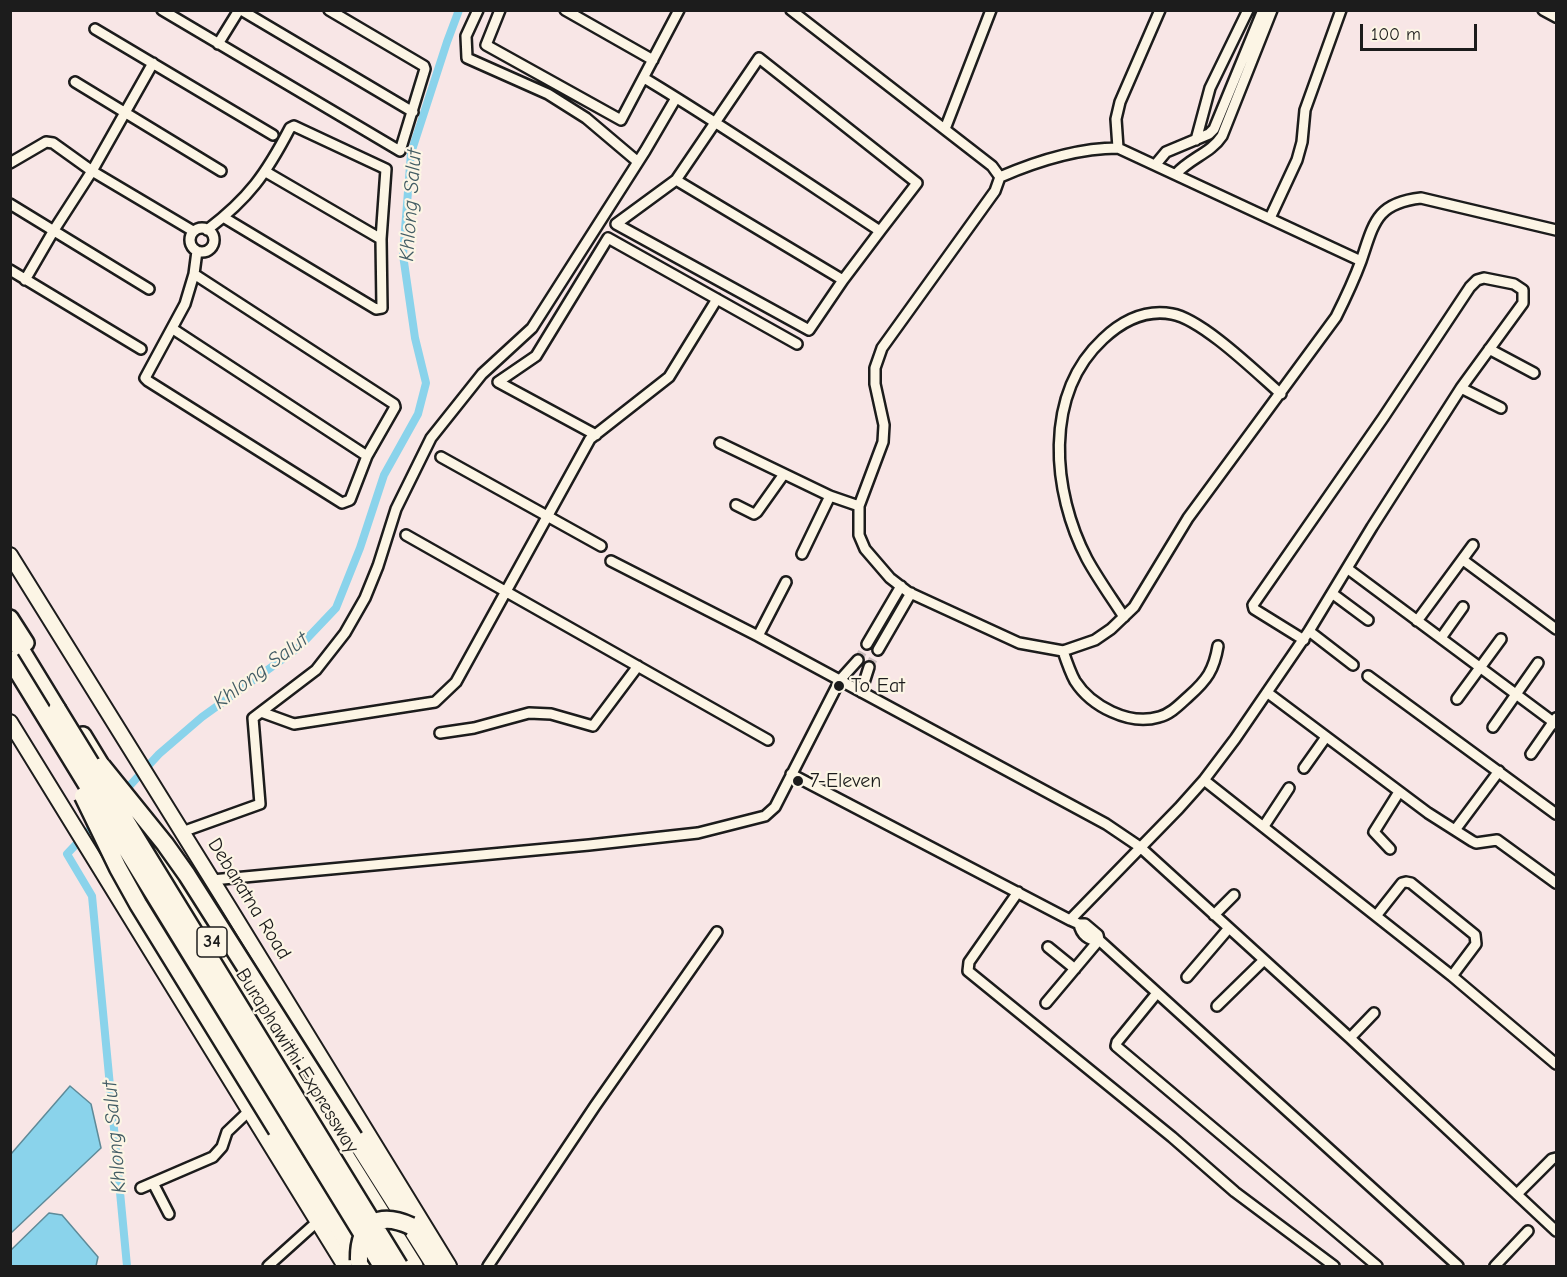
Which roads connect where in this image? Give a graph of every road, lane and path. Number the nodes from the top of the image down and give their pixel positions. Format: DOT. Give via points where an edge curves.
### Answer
graph roads {
  1 [pos="162,10"];
  2 [pos="240,10"];
  3 [pos="330,10"];
  4 [pos="478,10"];
  5 [pos="500,10"];
  6 [pos="565,10"];
  7 [pos="679,10"];
  8 [pos="792,10"];
  9 [pos="991,10"];
  10 [pos="1160,10"];
  11 [pos="1248,10"];
  12 [pos="1263,10"];
  13 [pos="1272,10"];
  14 [pos="1341,10"];
  15 [pos="1543,10"];
  16 [pos="1557,16"];
  17 [pos="95,29"];
  18 [pos="218,44"];
  19 [pos="1229,49"];
  20 [pos="1244,57"];
  21 [pos="653,60"];
  22 [pos="153,63"];
  23 [pos="644,78"];
  24 [pos="75,82"];
  25 [pos="676,98"];
  26 [pos="413,112"];
  27 [pos="124,113"];
  28 [pos="715,123"];
  29 [pos="945,129"];
  30 [pos="273,135"];
  31 [pos="1196,140"];
  32 [pos="1118,148"];
  33 [pos="638,162"];
  34 [pos="10,163"];
  35 [pos="1156,164"];
  36 [pos="92,171"];
  37 [pos="221,171"];
  38 [pos="266,172"];
  39 [pos="1176,174"];
  40 [pos="1000,177"];
  41 [pos="676,180"];
  42 [pos="10,204"];
  43 [pos="223,217"];
  44 [pos="1270,218"];
  45 [pos="54,230"];
  46 [pos="207,230"];
  47 [pos="1557,230"];
  48 [pos="193,231"];
  49 [pos="880,231"];
  50 [pos="381,239"];
  51 [pos="197,251"];
  52 [pos="1361,261"];
  53 [pos="10,270"];
  54 [pos="194,274"];
  55 [pos="26,280"];
  56 [pos="843,280"];
  57 [pos="148,289"];
  58 [pos="717,299"];
  59 [pos="172,329"];
  60 [pos="797,344"];
  61 [pos="141,349"];
  62 [pos="1489,349"];
  63 [pos="1534,373"];
  64 [pos="1461,388"];
  65 [pos="1281,394"];
  66 [pos="1501,408"];
  67 [pos="596,435"];
  68 [pos="720,443"];
  69 [pos="368,456"];
  70 [pos="441,457"];
  71 [pos="784,474"];
  72 [pos="830,496"];
  73 [pos="736,505"];
  74 [pos="859,506"];
  75 [pos="547,518"];
  76 [pos="406,535"];
  77 [pos="1473,545"];
  78 [pos="601,546"];
  79 [pos="802,554"];
  80 [pos="10,555"];
  81 [pos="1462,560"];
  82 [pos="611,561"];
  83 [pos="1348,569"];
  84 [pos="786,582"];
  85 [pos="901,586"];
  86 [pos="506,592"];
  87 [pos="911,593"];
  88 [pos="1333,594"];
  89 [pos="1463,607"];
  90 [pos="1124,616"];
  91 [pos="10,618"];
  92 [pos="1368,620"];
  93 [pos="1417,621"];
  94 [pos="1557,629"];
  95 [pos="1310,631"];
  96 [pos="10,632"];
  97 [pos="758,636"];
  98 [pos="1441,638"];
  99 [pos="1501,639"];
  100 [pos="1304,640"];
  101 [pos="867,644"];
  102 [pos="1218,646"];
  103 [pos="878,650"];
  104 [pos="1063,651"];
  105 [pos="10,659"];
  106 [pos="858,660"];
  107 [pos="1538,663"];
  108 [pos="1353,665"];
  109 [pos="638,666"];
  110 [pos="869,667"];
  111 [pos="1480,667"];
  112 [pos="10,673"];
  113 [pos="1368,676"];
  114 [pos="840,680"];
  115 [pos="861,692"];
  116 [pos="1268,693"];
  117 [pos="1516,694"];
  118 [pos="1457,699"];
  119 [pos="51,712"];
  120 [pos="261,712"];
  121 [pos="10,722"];
  122 [pos="1556,722"];
  123 [pos="1493,727"];
  124 [pos="440,733"];
  125 [pos="1326,737"];
  126 [pos="768,740"];
  127 [pos="1530,754"];
  128 [pos="1304,768"];
  129 [pos="1499,771"];
  130 [pos="791,774"];
  131 [pos="1204,780"];
  132 [pos="1289,788"];
  133 [pos="1399,792"];
  134 [pos="1557,814"];
  135 [pos="1264,826"];
  136 [pos="1455,830"];
  137 [pos="182,832"];
  138 [pos="1140,847"];
  139 [pos="1390,849"];
  140 [pos="212,880"];
  141 [pos="1557,883"];
  142 [pos="1018,892"];
  143 [pos="1234,895"];
  144 [pos="1214,915"];
  145 [pos="1376,916"];
  146 [pos="1070,920"];
  147 [pos="1228,928"];
  148 [pos="717,932"];
  149 [pos="1099,940"];
  150 [pos="1048,947"];
  151 [pos="1264,960"];
  152 [pos="1075,969"];
  153 [pos="1187,976"];
  154 [pos="1452,976"];
  155 [pos="1157,993"];
  156 [pos="1046,1003"];
  157 [pos="1216,1006"];
  158 [pos="1374,1013"];
  159 [pos="1350,1038"];
  160 [pos="1557,1064"];
  161 [pos="249,1112"];
  162 [pos="1557,1158"];
  163 [pos="153,1183"];
  164 [pos="141,1188"];
  165 [pos="1517,1194"];
  166 [pos="169,1214"];
  167 [pos="318,1221"];
  168 [pos="411,1226"];
  169 [pos="1528,1231"];
  170 [pos="1557,1231"];
  171 [pos="360,1265"];
  172 [pos="268,1266"];
  173 [pos="382,1266"];
  174 [pos="399,1266"];
  175 [pos="415,1266"];
  176 [pos="435,1266"];
  177 [pos="449,1266"];
  178 [pos="488,1266"];
  179 [pos="1334,1266"];
  180 [pos="1377,1266"];
  181 [pos="1458,1266"];
  182 [pos="1495,1266"];
  1 -- 18 [label="street"];
  2 -- 18 [label="street"];
  2 -- 26 [label="street"];
  3 -- 26 [label="street" via="424,66"];
  4 -- 33 [label="street" via="466,36 467,58 548,94 586,118"];
  5 -- 23 [label="street" via="486,45 621,120"];
  6 -- 21 [label="street"];
  7 -- 21 [label="street"];
  8 -- 29 [label="street"];
  9 -- 29 [label="street"];
  10 -- 32 [label="street" via="1120,102 1116,119"];
  11 -- 19 [label="street"];
  12 -- 20 [label="street"];
  13 -- 39 [label="street" via="1222,136 1215,146 1188,161"];
  14 -- 44 [label="street" via="1305,110 1297,160"];
  15 -- 16 [label="street"];
  17 -- 22 [label="street"];
  18 -- 26 [label="street" via="397,151 403,149"];
  19 -- 20 [label="street"];
  19 -- 31 [label="street" via="1210,88"];
  20 -- 31 [label="street" via="1217,126"];
  21 -- 23 [label="street"];
  22 -- 27 [label="street"];
  22 -- 30 [label="street"];
  23 -- 25 [label="street"];
  24 -- 27 [label="street"];
  25 -- 28 [label="street"];
  25 -- 33 [label="street"];
  27 -- 36 [label="street"];
  27 -- 37 [label="street"];
  28 -- 41 [label="street"];
  28 -- 49 [label="street"];
  28 -- 49 [label="street" via="759,58 918,183"];
  29 -- 40 [label="street" via="992,166"];
  31 -- 35 [label="street" via="1166,152"];
  32 -- 35 [label="street"];
  32 -- 40 [label="street" via="1063,154"];
  33 -- 120 [label="street" via="532,328 482,374 431,438 396,509 365,598 345,633 316,670"];
  34 -- 36 [label="street" via="46,142"];
  35 -- 39 [label="street"];
  36 -- 45 [label="street"];
  36 -- 48 [label="street"];
  38 -- 43 [label="street"];
  38 -- 50 [label="street"];
  38 -- 50 [label="street" via="294,126 384,168 387,172"];
  39 -- 44 [label="street"];
  40 -- 74 [label="street" via="995,191 882,348 875,368 875,384 884,425 883,442"];
  41 -- 56 [label="street"];
  41 -- 56 [label="street" via="616,224 809,330"];
  42 -- 45 [label="street"];
  43 -- 46 [label="street"];
  43 -- 50 [label="street" via="378,310 382,308"];
  44 -- 52 [label="street"];
  45 -- 55 [label="street"];
  45 -- 57 [label="street"];
  46 -- 48 [label="street"];
  46 -- 51 [label="street" via="215,239 213,247 206,252"];
  47 -- 52 [label="street" via="1421,198 1404,200 1381,214 1371,227"];
  48 -- 51 [label="street" via="190,243"];
  49 -- 56 [label="street"];
  51 -- 54 [label="street"];
  52 -- 65 [label="street" via="1336,317"];
  53 -- 55 [label="street"];
  54 -- 59 [label="street"];
  54 -- 69 [label="street" via="391,400 395,407"];
  55 -- 61 [label="street"];
  58 -- 60 [label="street"];
  58 -- 67 [label="street" via="669,377"];
  58 -- 67 [label="street" via="608,238 536,356 498,382"];
  59 -- 69 [label="street"];
  59 -- 69 [label="street" via="146,374 148,381 342,503 350,500"];
  62 -- 63 [label="street"];
  62 -- 64 [label="street"];
  62 -- 100 [label="street" via="1523,303 1524,294 1519,285 1484,278 1470,287 1253,605"];
  64 -- 66 [label="street"];
  64 -- 83 [label="street"];
  65 -- 90 [label="street" via="1188,518 1143,593"];
  65 -- 90 [label="street" via="1205,331 1171,313 1130,319 1088,353 1063,412 1058,458 1072,523 1087,558"];
  67 -- 75 [label="street" via="590,439"];
  68 -- 71 [label="street"];
  70 -- 75 [label="street"];
  71 -- 72 [label="street"];
  71 -- 73 [label="street" via="754,514"];
  72 -- 74 [label="street"];
  72 -- 79 [label="street"];
  74 -- 85 [label="street" via="859,535 865,549"];
  75 -- 78 [label="street"];
  75 -- 86 [label="street"];
  76 -- 86 [label="street"];
  77 -- 81 [label="street"];
  80 -- 137 [label="main road, Debaratna Road / 34"];
  81 -- 93 [label="street"];
  81 -- 94 [label="street"];
  82 -- 97 [label="street"];
  83 -- 88 [label="street"];
  83 -- 93 [label="street"];
  84 -- 97 [label="street"];
  85 -- 87 [label="street"];
  85 -- 101 [label="street"];
  86 -- 109 [label="street"];
  86 -- 120 [label="street" via="456,682 435,702 294,724"];
  87 -- 103 [label="street"];
  87 -- 104 [label="street" via="1019,643"];
  88 -- 92 [label="street"];
  88 -- 95 [label="street"];
  89 -- 98 [label="street"];
  90 -- 104 [label="street" via="1095,640"];
  91 -- 175 [label="highway, 34"];
  93 -- 98 [label="street"];
  95 -- 100 [label="street"];
  95 -- 108 [label="street"];
  96 -- 119 [label="highway, Buraphawithi Expressway"];
  97 -- 114 [label="street"];
  98 -- 111 [label="street"];
  99 -- 111 [label="street"];
  100 -- 116 [label="street"];
  102 -- 104 [label="street" via="1215,664 1194,692 1169,713 1142,721 1116,713 1084,692"];
  105 -- 119 [label="highway, Buraphawithi Expressway, bridge"];
  106 -- 114 [label="street"];
  107 -- 117 [label="street"];
  109 -- 124 [label="street" via="593,726 551,714 529,713"];
  109 -- 126 [label="street"];
  110 -- 115 [label="street"];
  111 -- 117 [label="street"];
  111 -- 118 [label="street"];
  112 -- 171 [label="highway, 34"];
  113 -- 129 [label="street"];
  114 -- 115 [label="street"];
  114 -- 130 [label="street"];
  115 -- 138 [label="street" via="1106,824"];
  116 -- 125 [label="street"];
  116 -- 131 [label="street"];
  117 -- 122 [label="street"];
  117 -- 123 [label="street"];
  119 -- 168 [label="highway, bridge" via="187,875"];
  119 -- 171 [label="highway, bridge" via="118,868 138,904"];
  119 -- 173 [label="highway, Buraphawithi Expressway, bridge"];
  119 -- 174 [label="highway, Buraphawithi Expressway, bridge"];
  120 -- 137 [label="street" via="253,718 260,804"];
  121 -- 161 [label="main road"];
  122 -- 127 [label="street"];
  125 -- 128 [label="street"];
  125 -- 133 [label="street"];
  129 -- 134 [label="street"];
  129 -- 136 [label="street"];
  130 -- 140 [label="street" via="765,816 698,834"];
  130 -- 142 [label="street"];
  131 -- 135 [label="street"];
  131 -- 138 [label="street"];
  132 -- 135 [label="street"];
  133 -- 136 [label="street"];
  133 -- 139 [label="street" via="1374,832"];
  135 -- 145 [label="street"];
  136 -- 141 [label="street" via="1476,843 1497,840"];
  137 -- 140 [label="main road, Debaratna Road / 34"];
  138 -- 144 [label="street"];
  138 -- 146 [label="street"];
  140 -- 177 [label="main road, Debaratna Road / 34"];
  142 -- 146 [label="street"];
  142 -- 179 [label="street" via="969,962 968,971 1235,1192"];
  143 -- 144 [label="street"];
  144 -- 147 [label="street"];
  145 -- 154 [label="street"];
  145 -- 154 [label="street" via="1406,882 1475,934 1476,944"];
  146 -- 149 [label="street" via="1094,930"];
  147 -- 151 [label="street"];
  147 -- 153 [label="street"];
  148 -- 178 [label="street"];
  149 -- 152 [label="street"];
  149 -- 155 [label="street"];
  150 -- 152 [label="street"];
  151 -- 157 [label="street"];
  151 -- 159 [label="street"];
  152 -- 156 [label="street"];
  154 -- 160 [label="street"];
  155 -- 180 [label="street" via="1116,1046"];
  155 -- 181 [label="street"];
  158 -- 159 [label="street"];
  159 -- 165 [label="street"];
  161 -- 163 [label="street" via="227,1132 213,1157"];
  161 -- 167 [label="main road"];
  162 -- 165 [label="street"];
  163 -- 164 [label="street"];
  163 -- 166 [label="street"];
  165 -- 170 [label="street"];
  167 -- 171 [label="main road"];
  167 -- 172 [label="street"];
  168 -- 171 [label="highway, bridge" via="381,1219 364,1230 358,1244"];
  168 -- 176 [label="highway"];
  169 -- 182 [label="street"];
}
